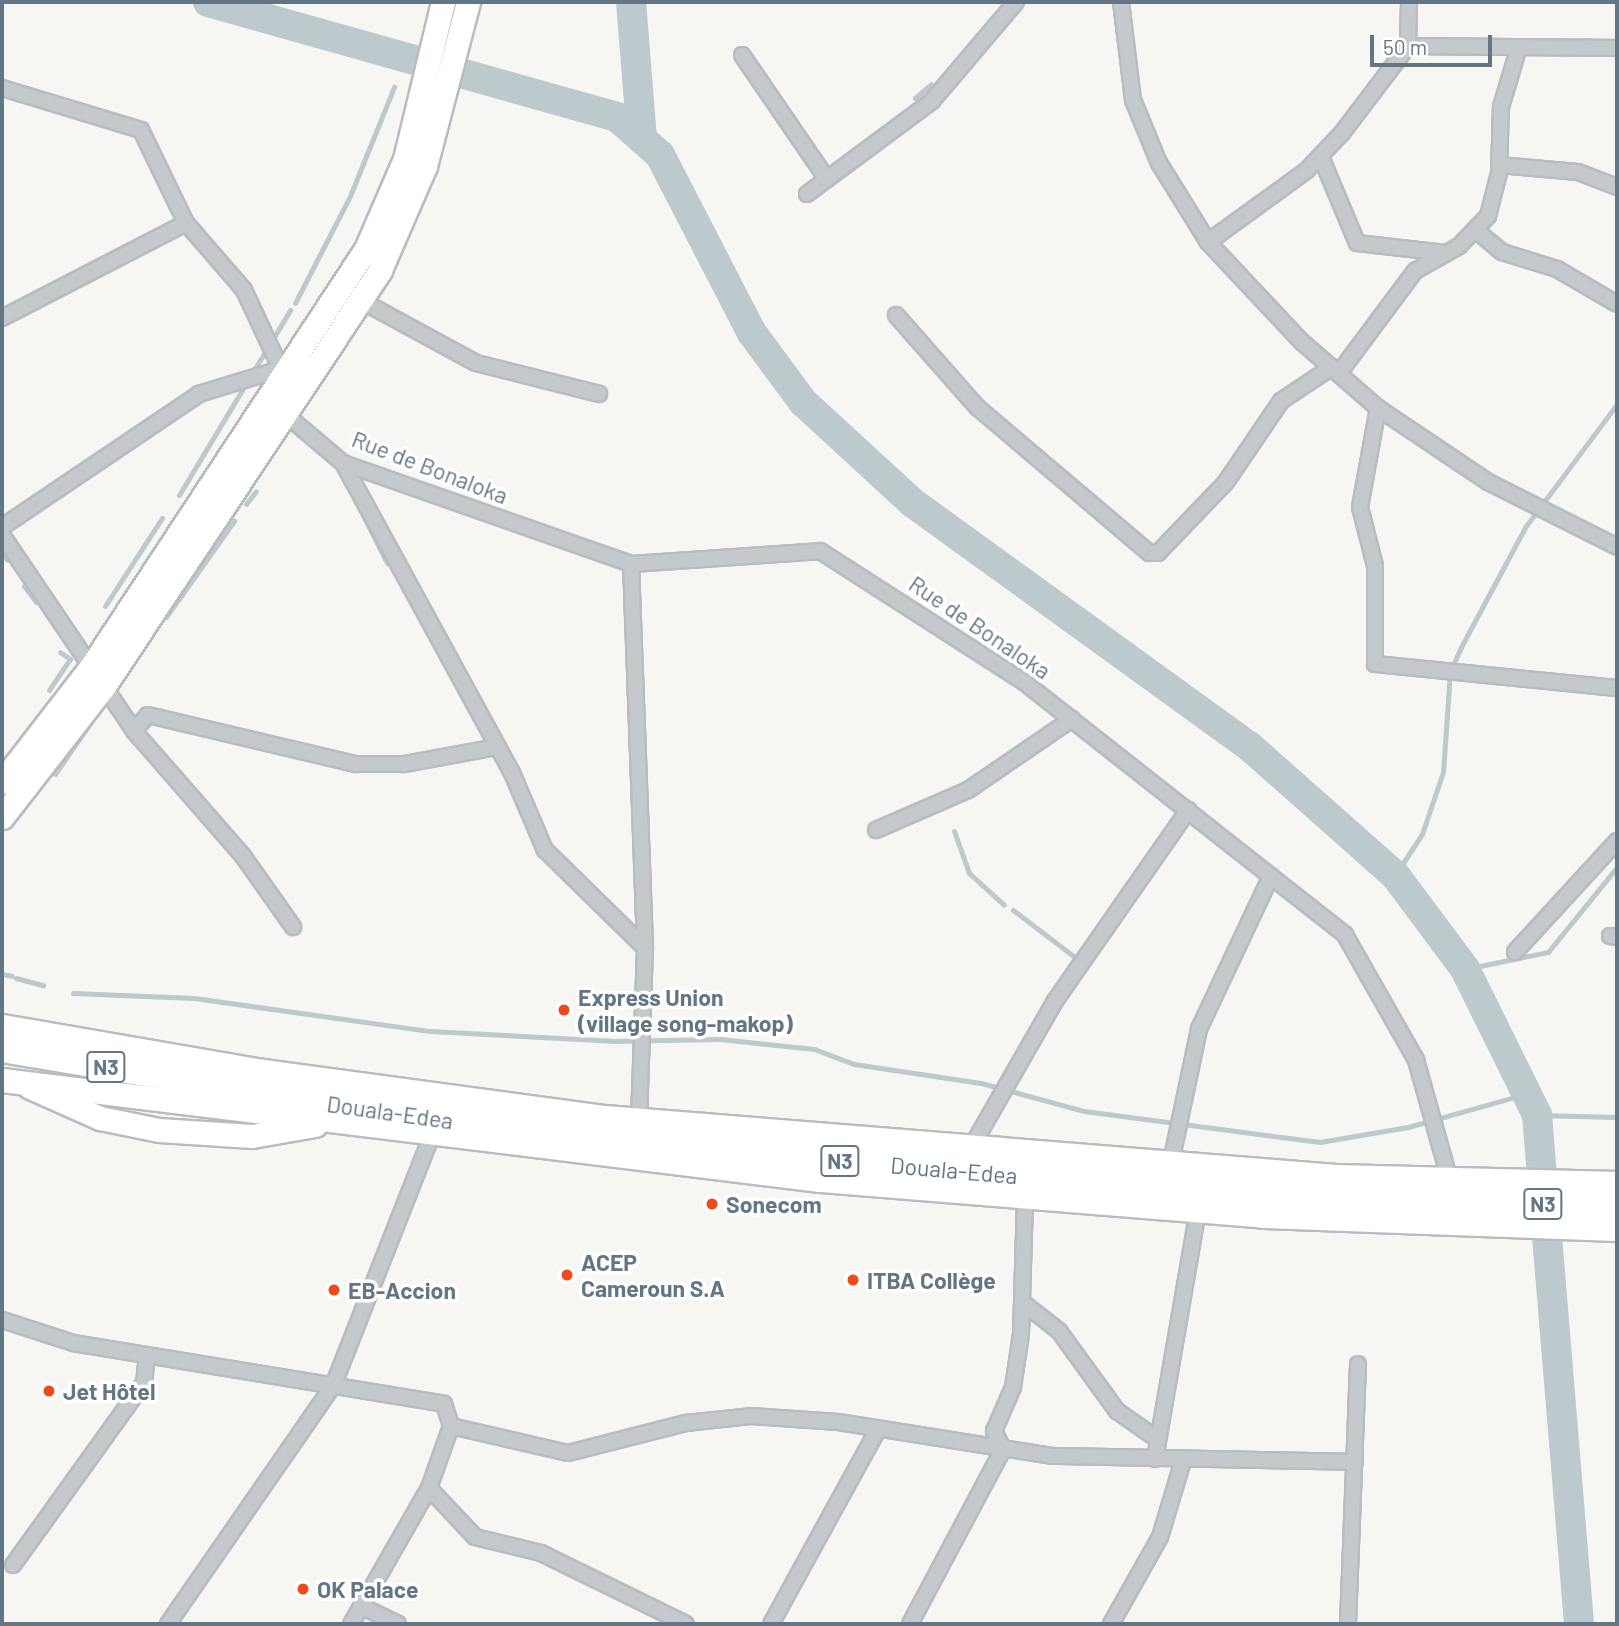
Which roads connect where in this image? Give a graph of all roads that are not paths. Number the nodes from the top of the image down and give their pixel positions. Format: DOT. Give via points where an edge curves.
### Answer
graph roads {
  1 [pos="1016,2"];
  2 [pos="1121,2"];
  3 [pos="1409,2"];
  4 [pos="455,3"];
  5 [pos="1408,46"];
  6 [pos="1617,48"];
  7 [pos="1518,50"];
  8 [pos="742,55"];
  9 [pos="2,88"];
  10 [pos="429,113"];
  11 [pos="1321,157"];
  12 [pos="1499,165"];
  13 [pos="827,179"];
  14 [pos="1617,187"];
  15 [pos="807,194"];
  16 [pos="186,223"];
  17 [pos="1478,232"];
  18 [pos="1208,242"];
  19 [pos="1446,253"];
  20 [pos="360,300"];
  21 [pos="1617,304"];
  22 [pos="896,316"];
  23 [pos="2,318"];
  24 [pos="1335,370"];
  25 [pos="287,379"];
  26 [pos="599,394"];
  27 [pos="1378,408"];
  28 [pos="285,414"];
  29 [pos="343,463"];
  30 [pos="2,527"];
  31 [pos="2,536"];
  32 [pos="1617,547"];
  33 [pos="631,565"];
  34 [pos="98,676"];
  35 [pos="1617,688"];
  36 [pos="1072,719"];
  37 [pos="134,731"];
  38 [pos="497,747"];
  39 [pos="2,782"];
  40 [pos="1188,810"];
  41 [pos="2,817"];
  42 [pos="876,830"];
  43 [pos="1617,841"];
  44 [pos="1270,876"];
  45 [pos="293,927"];
  46 [pos="645,948"];
  47 [pos="1515,952"];
  48 [pos="2,1027"];
  49 [pos="2,1048"];
  50 [pos="10,1081"];
  51 [pos="639,1120"];
  52 [pos="335,1122"];
  53 [pos="432,1135"];
  54 [pos="972,1146"];
  55 [pos="1171,1162"];
  56 [pos="1450,1181"];
  57 [pos="1025,1196"];
  58 [pos="1474,1204"];
  59 [pos="1615,1206"];
  60 [pos="1198,1210"];
  61 [pos="1022,1302"];
  62 [pos="2,1320"];
  63 [pos="147,1356"];
  64 [pos="1358,1364"];
  65 [pos="333,1386"];
  66 [pos="451,1426"];
  67 [pos="878,1429"];
  68 [pos="1157,1439"];
  69 [pos="1003,1449"];
  70 [pos="1155,1459"];
  71 [pos="1183,1461"];
  72 [pos="1355,1462"];
  73 [pos="429,1488"];
  74 [pos="13,1565"];
  75 [pos="361,1606"];
  76 [pos="168,1624"];
  77 [pos="351,1624"];
  78 [pos="398,1624"];
  79 [pos="686,1624"];
  80 [pos="771,1624"];
  81 [pos="910,1624"];
  82 [pos="1111,1624"];
  83 [pos="1348,1624"];
  1 -- 13 [label="street" via="932,101"];
  2 -- 18 [label="street" via="1133,100 1159,163"];
  3 -- 5 [label="street"];
  4 -- 10 [label="main road"];
  5 -- 7 [label="street"];
  5 -- 11 [label="street"];
  6 -- 7 [label="street"];
  7 -- 12 [label="street" via="1501,107"];
  8 -- 13 [label="street"];
  9 -- 16 [label="street" via="135,124"];
  10 -- 20 [label="main road" via="411,208"];
  10 -- 25 [label="main road" via="372,237"];
  11 -- 18 [label="street"];
  11 -- 19 [label="street" via="1357,243"];
  12 -- 14 [label="street" via="1565,170"];
  12 -- 17 [label="street"];
  13 -- 15 [label="street"];
  16 -- 23 [label="street"];
  16 -- 25 [label="street" via="244,290"];
  17 -- 19 [label="street"];
  17 -- 21 [label="street" via="1503,252 1557,268"];
  18 -- 24 [label="street"];
  19 -- 24 [label="street" via="1415,271"];
  20 -- 25 [label="main road"];
  20 -- 26 [label="street" via="503,373"];
  22 -- 24 [label="street" via="977,407 1149,553 1158,553 1226,482 1281,401"];
  24 -- 27 [label="street"];
  25 -- 28 [label="main road"];
  25 -- 30 [label="street" via="200,394"];
  25 -- 34 [label="main road"];
  27 -- 32 [label="street" via="1488,482"];
  27 -- 35 [label="street" via="1360,507 1375,566 1373,661"];
  28 -- 29 [label="street, Rue de Bonaloka"];
  28 -- 34 [label="main road"];
  29 -- 33 [label="street, Rue de Bonaloka"];
  29 -- 38 [label="street"];
  31 -- 34 [label="street"];
  33 -- 36 [label="street, Rue de Bonaloka" via="820,551"];
  33 -- 46 [label="street"];
  34 -- 37 [label="street"];
  34 -- 39 [label="main road"];
  34 -- 41 [label="main road"];
  36 -- 40 [label="street, Rue de Bonaloka"];
  36 -- 42 [label="street" via="968,790"];
  37 -- 38 [label="street" via="148,715 356,764 404,764"];
  37 -- 45 [label="street" via="243,856"];
  38 -- 46 [label="street" via="555,864"];
  40 -- 44 [label="street, Rue de Bonaloka"];
  40 -- 54 [label="street" via="1055,1001"];
  43 -- 47 [label="street"];
  44 -- 55 [label="street" via="1199,1029"];
  44 -- 56 [label="street, Rue de Bonaloka" via="1328,919 1363,958 1416,1060"];
  46 -- 51 [label="street"];
  48 -- 51 [label="main road" via="262,1071"];
  49 -- 58 [label="highway, Douala-Edea / N3" via="210,1084 652,1145 1170,1189"];
  50 -- 52 [label="main road"];
  50 -- 52 [label="main road" via="70,1108 159,1130 252,1136"];
  51 -- 54 [label="main road"];
  52 -- 53 [label="main road"];
  53 -- 57 [label="main road" via="807,1178"];
  53 -- 65 [label="street"];
  54 -- 55 [label="main road"];
  55 -- 56 [label="main road"];
  56 -- 58 [label="main road"];
  57 -- 60 [label="main road"];
  57 -- 61 [label="street"];
  58 -- 59 [label="highway, Douala-Edea / N3"];
  58 -- 60 [label="main road"];
  60 -- 68 [label="street"];
  61 -- 68 [label="street" via="1059,1331 1117,1411"];
  61 -- 69 [label="street" via="1013,1387 994,1431"];
  62 -- 63 [label="street" via="73,1343"];
  63 -- 65 [label="street"];
  63 -- 74 [label="street" via="144,1382"];
  64 -- 72 [label="street"];
  65 -- 66 [label="street" via="434,1398 450,1410"];
  65 -- 76 [label="street"];
  66 -- 67 [label="street" via="568,1453 686,1423 751,1416"];
  66 -- 73 [label="street"];
  67 -- 69 [label="street"];
  67 -- 80 [label="street"];
  68 -- 70 [label="street"];
  69 -- 70 [label="street"];
  69 -- 81 [label="street"];
  70 -- 71 [label="street"];
  71 -- 72 [label="street"];
  71 -- 82 [label="street" via="1160,1536"];
  72 -- 83 [label="street"];
  73 -- 75 [label="street"];
  73 -- 79 [label="street" via="475,1537 541,1553"];
  75 -- 77 [label="street"];
  75 -- 78 [label="street"];
}
